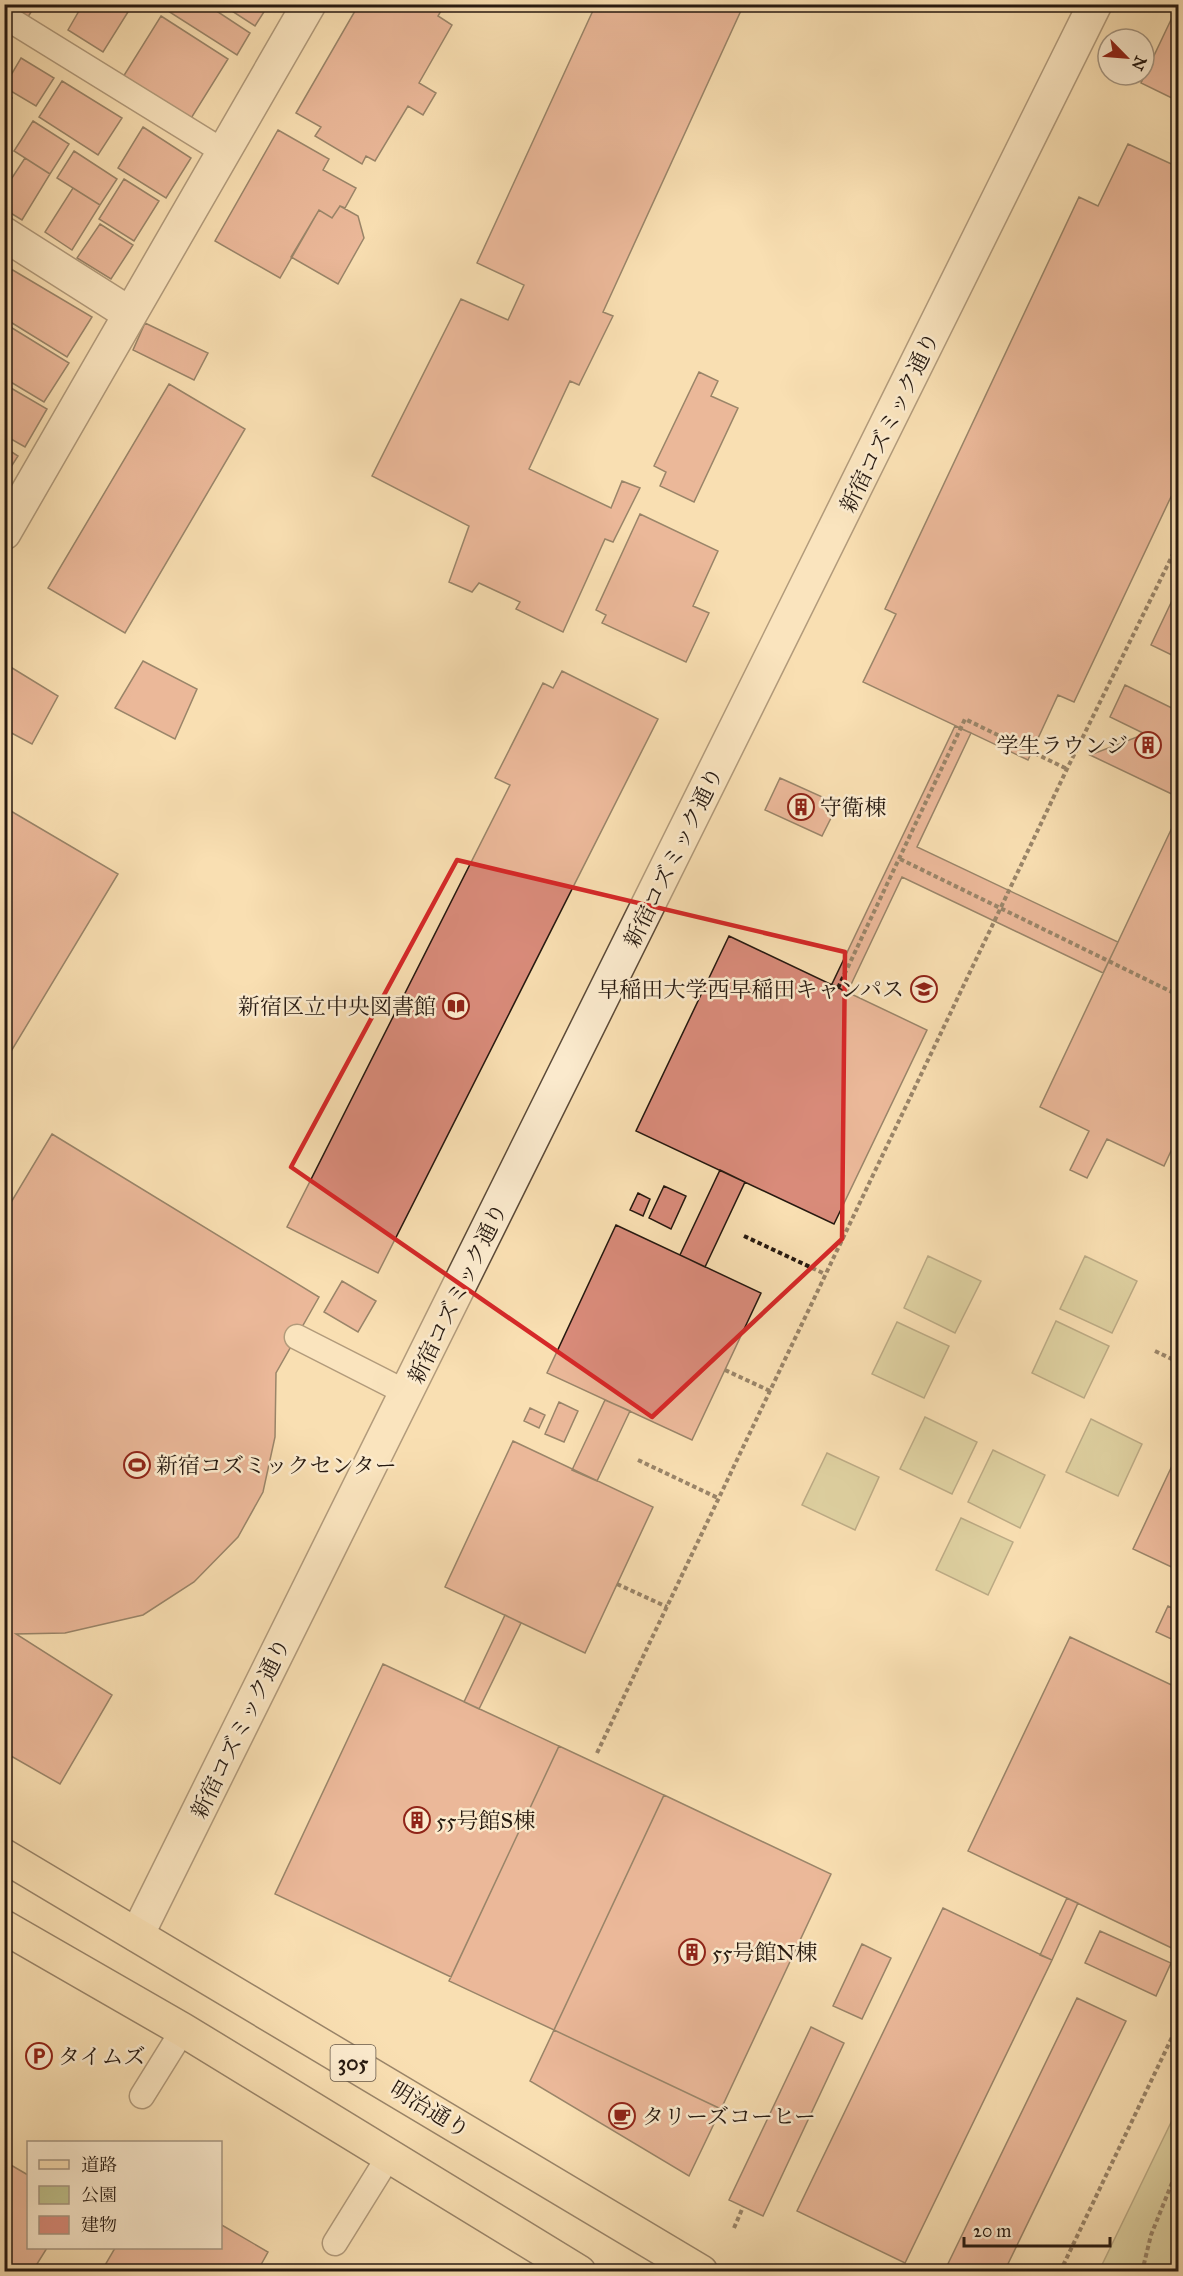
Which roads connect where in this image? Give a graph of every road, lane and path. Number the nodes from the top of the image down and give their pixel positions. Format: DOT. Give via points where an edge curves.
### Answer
graph roads {
  1 [pos="309,4"];
  2 [pos="1095,4"];
  3 [pos="4,16"];
  4 [pos="224,152"];
  5 [pos="4,234"];
  6 [pos="130,314"];
  7 [pos="4,533"];
  8 [pos="1179,543"];
  9 [pos="1067,769"];
  10 [pos="900,860"];
  11 [pos="1000,909"];
  12 [pos="838,988"];
  13 [pos="1179,995"];
  14 [pos="744,1236"];
  15 [pos="825,1274"];
  16 [pos="297,1338"];
  17 [pos="1155,1351"];
  18 [pos="1179,1362"];
  19 [pos="725,1370"];
  20 [pos="770,1391"];
  21 [pos="407,1393"];
  22 [pos="638,1460"];
  23 [pos="718,1498"];
  24 [pos="617,1584"];
  25 [pos="667,1607"];
  26 [pos="597,1753"];
  27 [pos="4,1856"];
  28 [pos="4,1927"];
  29 [pos="137,1935"];
  30 [pos="183,2030"];
  31 [pos="1174,2033"];
  32 [pos="142,2096"];
  33 [pos="389,2156"];
  34 [pos="1179,2168"];
  35 [pos="743,2207"];
  36 [pos="734,2228"];
  37 [pos="335,2243"];
  38 [pos="579,2271"];
  39 [pos="701,2271"];
  40 [pos="1060,2271"];
  41 [pos="1142,2271"];
  1 -- 4 [label="street"];
  2 -- 21 [label="street, 新宿コズミック通り"];
  3 -- 4 [label="lane"];
  4 -- 6 [label="street"];
  5 -- 6 [label="street"];
  6 -- 7 [label="street"];
  8 -- 9 [label="path"];
  9 -- 10 [label="path" via="965,719"];
  9 -- 11 [label="path"];
  10 -- 11 [label="path"];
  10 -- 12 [label="path"];
  11 -- 13 [label="path"];
  11 -- 15 [label="path"];
  14 -- 15 [label="path"];
  15 -- 20 [label="path"];
  16 -- 21 [label="lane"];
  17 -- 18 [label="path"];
  19 -- 20 [label="path"];
  20 -- 23 [label="path"];
  21 -- 29 [label="street, 新宿コズミック通り"];
  22 -- 23 [label="path"];
  23 -- 25 [label="path"];
  24 -- 25 [label="path"];
  25 -- 26 [label="path"];
  27 -- 29 [label="main road, 明治通り / 305"];
  28 -- 30 [label="main road, 305"];
  29 -- 39 [label="main road, 明治通り / 305"];
  30 -- 32 [label="lane"];
  30 -- 33 [label="main road, 305"];
  31 -- 40 [label="path"];
  33 -- 37 [label="lane"];
  33 -- 38 [label="main road, 305"];
  34 -- 41 [label="path" via="1151,2235"];
  35 -- 36 [label="path"];
}
